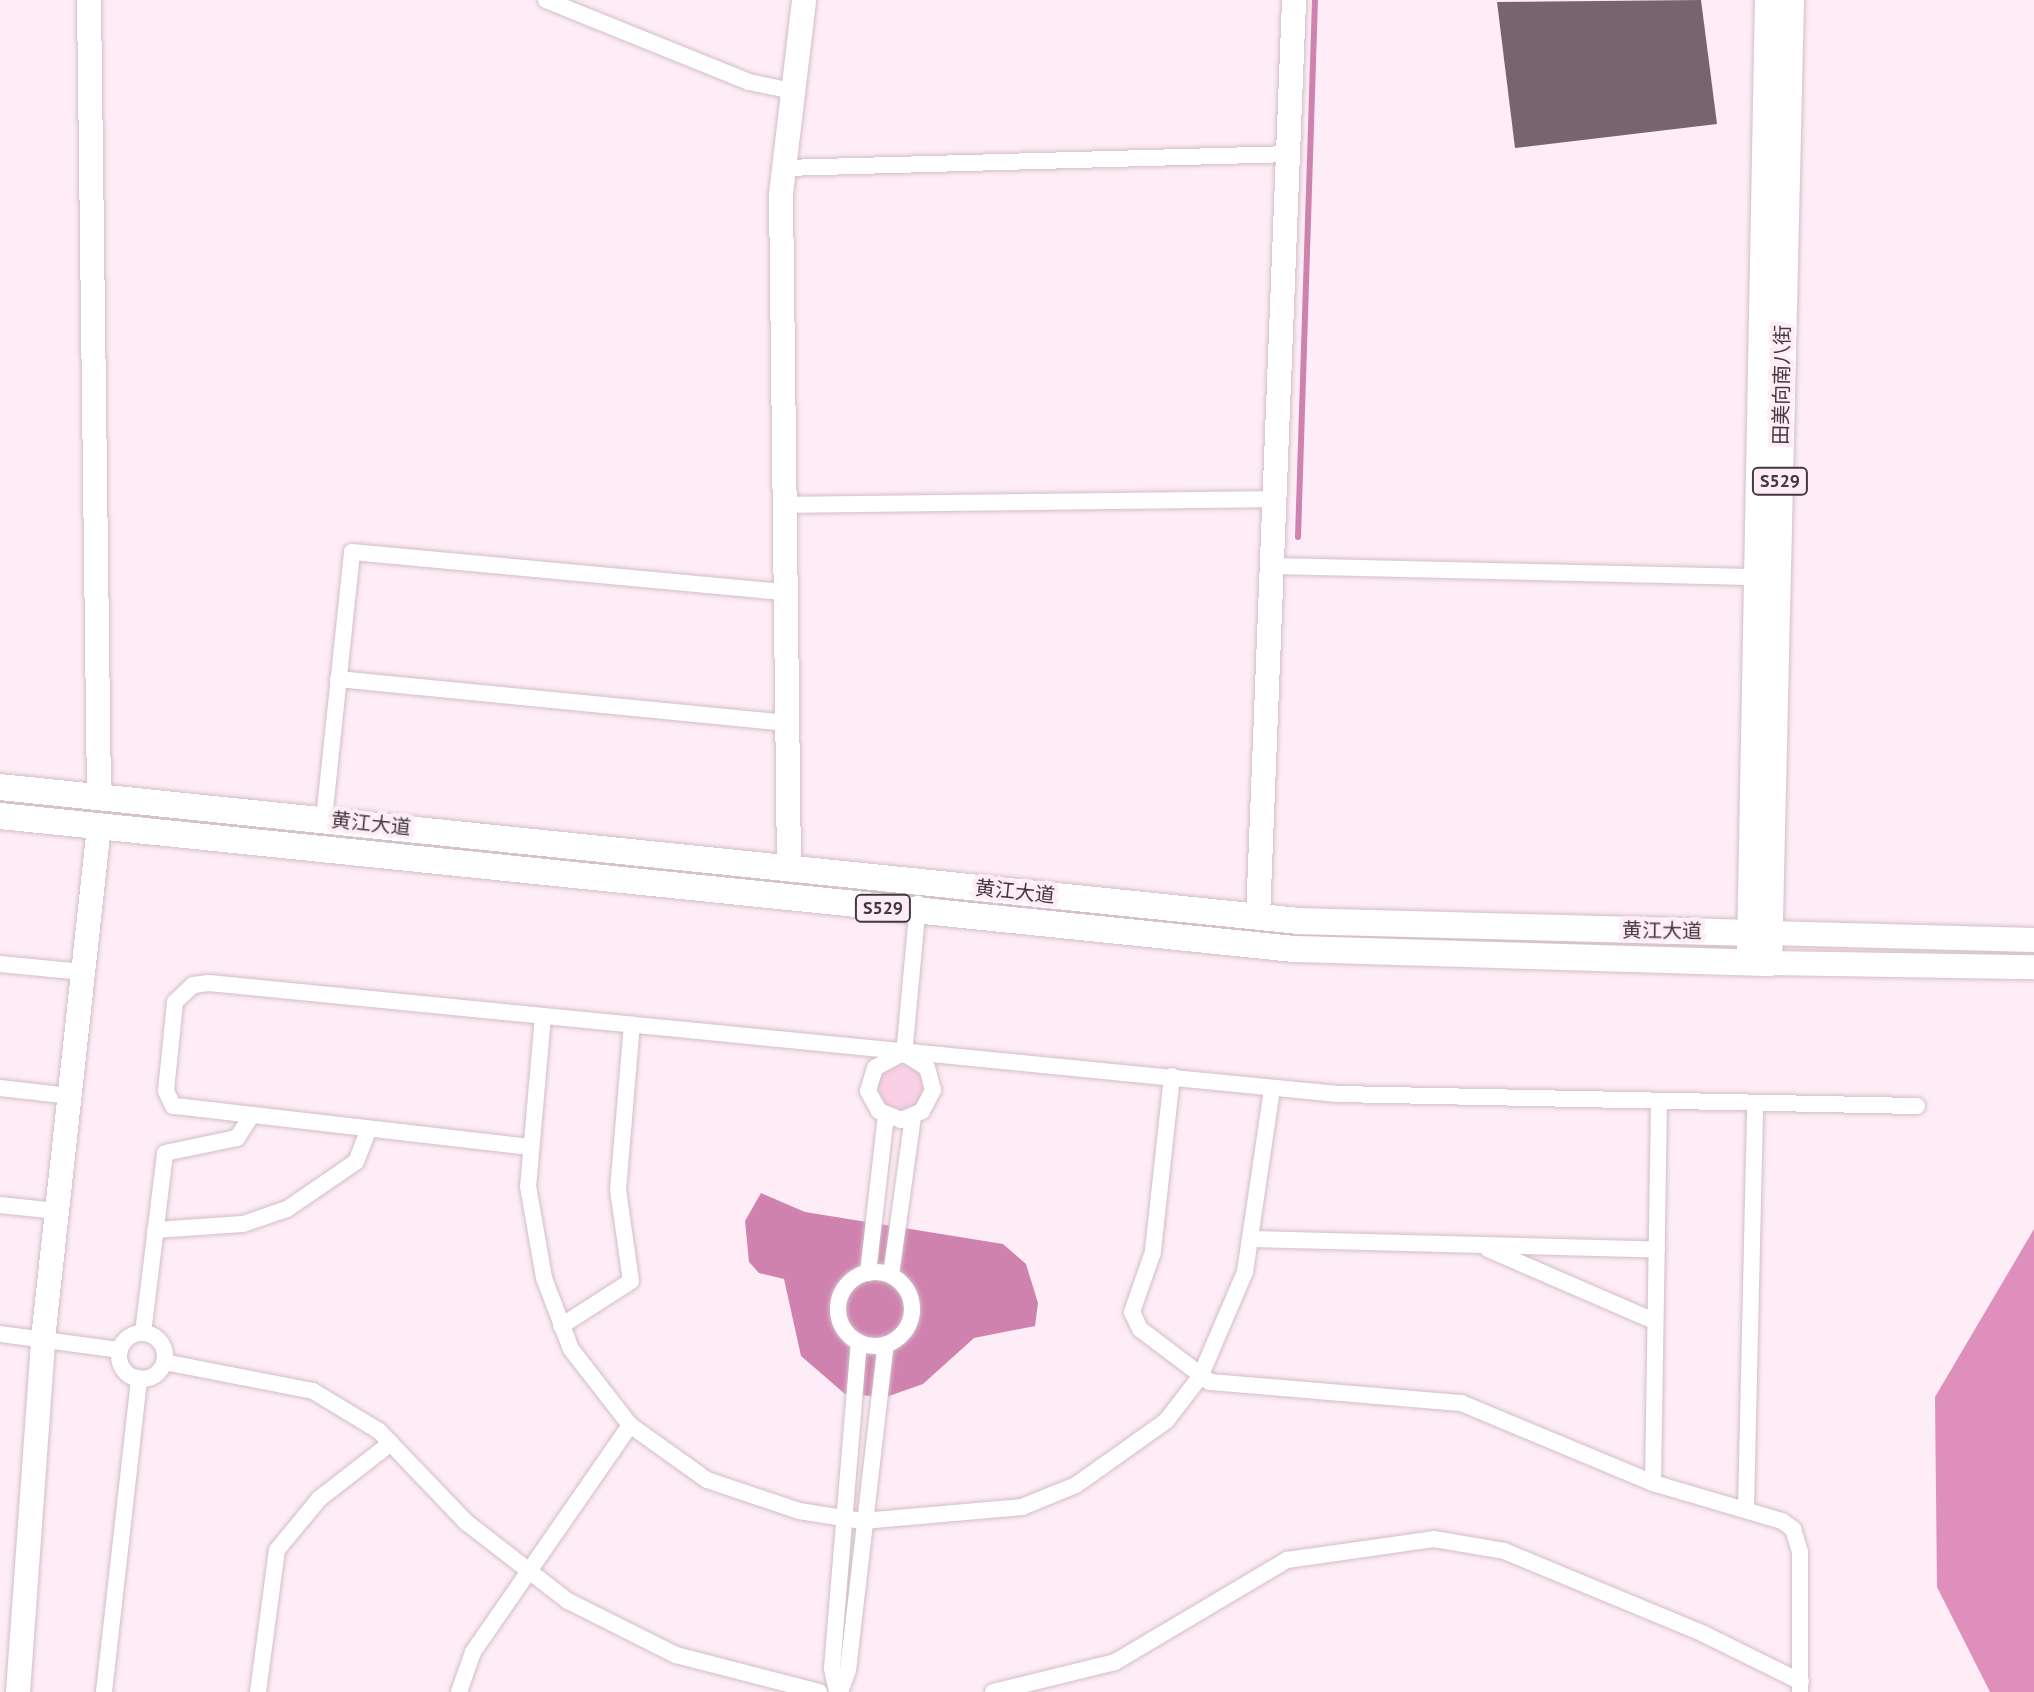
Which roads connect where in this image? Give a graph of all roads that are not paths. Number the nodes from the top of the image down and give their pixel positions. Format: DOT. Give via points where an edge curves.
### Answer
graph roads {
  1 [pos="89,0"];
  2 [pos="546,0"];
  3 [pos="804,0"];
  4 [pos="1294,0"];
  5 [pos="1768,0"];
  6 [pos="1791,0"];
  7 [pos="792,91"];
  8 [pos="1290,154"];
  9 [pos="784,168"];
  10 [pos="1274,499"];
  11 [pos="783,505"];
  12 [pos="1271,566"];
  13 [pos="1767,577"];
  14 [pos="785,592"];
  15 [pos="338,679"];
  16 [pos="787,723"];
  17 [pos="0,787"];
  18 [pos="99,797"];
  19 [pos="0,816"];
  20 [pos="324,819"];
  21 [pos="99,827"];
  22 [pos="789,868"];
  23 [pos="920,882"];
  24 [pos="917,912"];
  25 [pos="1258,917"];
  26 [pos="1759,933"];
  27 [pos="2034,940"];
  28 [pos="1759,962"];
  29 [pos="0,964"];
  30 [pos="2034,967"];
  31 [pos="83,972"];
  32 [pos="543,1016"];
  33 [pos="632,1025"];
  34 [pos="904,1055"];
  35 [pos="1172,1076"];
  36 [pos="0,1088"];
  37 [pos="1272,1089"];
  38 [pos="70,1096"];
  39 [pos="1659,1101"];
  40 [pos="1755,1103"];
  41 [pos="1917,1106"];
  42 [pos="886,1116"];
  43 [pos="913,1117"];
  44 [pos="250,1118"];
  45 [pos="368,1130"];
  46 [pos="530,1147"];
  47 [pos="888,1200"];
  48 [pos="0,1205"];
  49 [pos="57,1211"];
  50 [pos="155,1230"];
  51 [pos="1250,1239"];
  52 [pos="1479,1245"];
  53 [pos="1657,1250"];
  54 [pos="868,1273"];
  55 [pos="891,1275"];
  56 [pos="1654,1321"];
  57 [pos="561,1326"];
  58 [pos="143,1333"];
  59 [pos="0,1334"];
  60 [pos="43,1339"];
  61 [pos="859,1342"];
  62 [pos="886,1344"];
  63 [pos="120,1350"];
  64 [pos="164,1362"];
  65 [pos="1200,1377"];
  66 [pos="139,1378"];
  67 [pos="867,1400"];
  68 [pos="630,1425"];
  69 [pos="391,1443"];
  70 [pos="1653,1483"];
  71 [pos="1746,1508"];
  72 [pos="855,1520"];
  73 [pos="526,1572"];
  74 [pos="1800,1687"];
  75 [pos="18,1692"];
  76 [pos="104,1692"];
  77 [pos="258,1692"];
  78 [pos="459,1692"];
  79 [pos="819,1692"];
  80 [pos="838,1692"];
  81 [pos="993,1692"];
  1 -- 18 [label="street"];
  2 -- 7 [label="street" via="749,82"];
  3 -- 7 [label="street"];
  4 -- 8 [label="street"];
  5 -- 13 [label="main road, 田美向南八街 / S529"];
  6 -- 13 [label="main road, 田美向南八街 / S529"];
  7 -- 9 [label="street"];
  8 -- 9 [label="street"];
  8 -- 10 [label="street"];
  9 -- 11 [label="street"];
  10 -- 11 [label="street"];
  10 -- 12 [label="street"];
  11 -- 14 [label="street"];
  12 -- 13 [label="street"];
  12 -- 25 [label="street"];
  13 -- 26 [label="main road, 田美向南八街 / S529"];
  14 -- 15 [label="street" via="352,552"];
  14 -- 16 [label="street"];
  15 -- 16 [label="street"];
  15 -- 20 [label="street"];
  16 -- 22 [label="street"];
  17 -- 18 [label="main road, 黄江大道 / S529"];
  18 -- 20 [label="main road, 黄江大道 / S529"];
  19 -- 21 [label="main road, 黄江大道 / S529"];
  20 -- 22 [label="main road, 黄江大道 / S529"];
  21 -- 24 [label="main road, 黄江大道 / S529"];
  21 -- 31 [label="street"];
  22 -- 23 [label="main road, 黄江大道 / S529"];
  23 -- 24 [label="street"];
  23 -- 25 [label="main road, 黄江大道 / S529"];
  24 -- 28 [label="main road, 黄江大道 / S529" via="1293,949"];
  24 -- 34 [label="street"];
  25 -- 26 [label="main road, 黄江大道 / S529"];
  26 -- 27 [label="street, 黄江大道"];
  26 -- 28 [label="main road, 田美向南八街 / S529"];
  28 -- 30 [label="street, 黄江大道"];
  29 -- 31 [label="street"];
  31 -- 38 [label="street"];
  32 -- 33 [label="street"];
  32 -- 44 [label="street" via="193,985 175,1002 167,1100 181,1110"];
  32 -- 46 [label="street"];
  33 -- 34 [label="street"];
  33 -- 57 [label="street" via="618,1190 631,1281"];
  34 -- 35 [label="street"];
  34 -- 42 [label="street" via="879,1063 869,1078 872,1102"];
  34 -- 43 [label="street" via="923,1063 933,1084 927,1107"];
  35 -- 37 [label="street"];
  35 -- 65 [label="street" via="1153,1252 1132,1318"];
  36 -- 38 [label="street"];
  37 -- 39 [label="street"];
  37 -- 51 [label="street"];
  38 -- 49 [label="street"];
  39 -- 40 [label="street"];
  39 -- 53 [label="street"];
  40 -- 41 [label="street"];
  40 -- 71 [label="street"];
  42 -- 43 [label="street"];
  42 -- 47 [label="street"];
  43 -- 47 [label="street"];
  44 -- 45 [label="street"];
  44 -- 50 [label="street" via="237,1138 165,1153"];
  45 -- 46 [label="street"];
  45 -- 50 [label="street" via="356,1162 287,1209 243,1224"];
  46 -- 57 [label="street" via="531,1215"];
  47 -- 54 [label="street"];
  47 -- 55 [label="street"];
  48 -- 49 [label="street"];
  49 -- 60 [label="street"];
  50 -- 58 [label="street"];
  51 -- 52 [label="street"];
  51 -- 65 [label="street" via="1229,1318"];
  52 -- 53 [label="street"];
  52 -- 56 [label="street"];
  53 -- 56 [label="street"];
  54 -- 55 [label="street"];
  54 -- 61 [label="street" via="848,1285 838,1306 844,1329"];
  55 -- 62 [label="street" via="905,1287 913,1309 905,1331"];
  56 -- 70 [label="street"];
  57 -- 68 [label="street" via="571,1349"];
  58 -- 63 [label="street" via="129,1337"];
  58 -- 64 [label="street" via="160,1343"];
  59 -- 60 [label="street"];
  60 -- 63 [label="street"];
  60 -- 75 [label="street"];
  61 -- 62 [label="street"];
  61 -- 67 [label="street"];
  62 -- 67 [label="street"];
  63 -- 66 [label="street" via="123,1369"];
  64 -- 66 [label="street" via="155,1374"];
  64 -- 69 [label="street" via="287,1381 341,1405"];
  65 -- 70 [label="street" via="1242,1388 1461,1403"];
  65 -- 72 [label="street" via="1166,1421 1076,1485 1022,1507"];
  66 -- 76 [label="street"];
  67 -- 72 [label="street"];
  68 -- 72 [label="street" via="707,1480 749,1497"];
  68 -- 73 [label="street"];
  69 -- 73 [label="street" via="466,1522"];
  69 -- 77 [label="street" via="319,1499 277,1550"];
  70 -- 71 [label="street"];
  71 -- 74 [label="street" via="1782,1521 1798,1540"];
  72 -- 80 [label="street" via="832,1669"];
  73 -- 78 [label="street" via="473,1652"];
  73 -- 79 [label="street" via="621,1630 676,1655"];
  74 -- 81 [label="street" via="1704,1634 1504,1551 1434,1539 1287,1560 1115,1662"];
}
